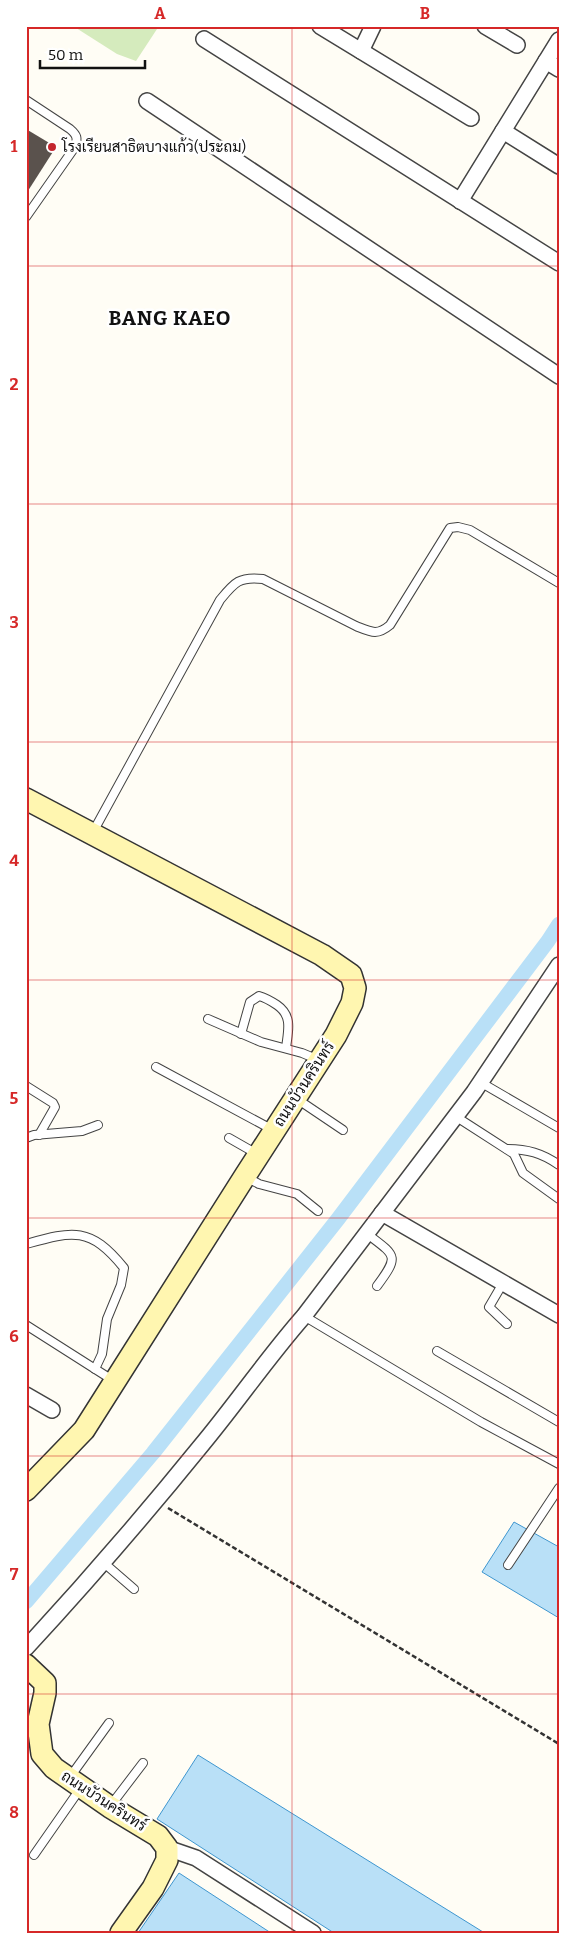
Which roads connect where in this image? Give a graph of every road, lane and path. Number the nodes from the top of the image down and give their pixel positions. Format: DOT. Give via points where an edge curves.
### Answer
graph roads {
  1 [pos="320,26"];
  2 [pos="373,26"];
  3 [pos="485,26"];
  4 [pos="204,39"];
  5 [pos="559,40"];
  6 [pos="517,45"];
  7 [pos="361,51"];
  8 [pos="552,65"];
  9 [pos="26,100"];
  10 [pos="147,101"];
  11 [pos="471,118"];
  12 [pos="503,131"];
  13 [pos="559,166"];
  14 [pos="460,201"];
  15 [pos="26,216"];
  16 [pos="559,263"];
  17 [pos="559,376"];
  18 [pos="559,583"];
  19 [pos="26,798"];
  20 [pos="92,833"];
  21 [pos="559,965"];
  22 [pos="208,1019"];
  23 [pos="241,1034"];
  24 [pos="286,1048"];
  25 [pos="320,1060"];
  26 [pos="156,1068"];
  27 [pos="480,1082"];
  28 [pos="26,1086"];
  29 [pos="296,1098"];
  30 [pos="455,1116"];
  31 [pos="98,1125"];
  32 [pos="559,1128"];
  33 [pos="343,1130"];
  34 [pos="274,1131"];
  35 [pos="39,1135"];
  36 [pos="26,1138"];
  37 [pos="230,1138"];
  38 [pos="507,1150"];
  39 [pos="259,1155"];
  40 [pos="559,1165"];
  41 [pos="245,1176"];
  42 [pos="559,1199"];
  43 [pos="318,1210"];
  44 [pos="382,1214"];
  45 [pos="366,1233"];
  46 [pos="26,1244"];
  47 [pos="503,1283"];
  48 [pos="377,1286"];
  49 [pos="559,1315"];
  50 [pos="304,1316"];
  51 [pos="507,1324"];
  52 [pos="26,1325"];
  53 [pos="437,1351"];
  54 [pos="95,1369"];
  55 [pos="114,1381"];
  56 [pos="26,1395"];
  57 [pos="52,1410"];
  58 [pos="559,1422"];
  59 [pos="559,1464"];
  60 [pos="559,1488"];
  61 [pos="26,1490"];
  62 [pos="156,1501"];
  63 [pos="104,1563"];
  64 [pos="508,1565"];
  65 [pos="134,1589"];
  66 [pos="26,1648"];
  67 [pos="26,1665"];
  68 [pos="109,1723"];
  69 [pos="559,1744"];
  70 [pos="143,1763"];
  71 [pos="75,1782"];
  72 [pos="110,1807"];
  73 [pos="167,1848"];
  74 [pos="34,1855"];
  75 [pos="122,1933"];
  76 [pos="313,1933"];
  1 -- 7 [label="street"];
  2 -- 7 [label="street"];
  3 -- 6 [label="street"];
  4 -- 14 [label="street"];
  5 -- 8 [label="street"];
  7 -- 11 [label="street"];
  8 -- 12 [label="street"];
  9 -- 15 [label="lane" via="70,128 78,140"];
  10 -- 17 [label="street"];
  12 -- 13 [label="street"];
  12 -- 14 [label="street"];
  14 -- 16 [label="street"];
  18 -- 20 [label="lane" via="470,530 458,527 450,528 390,625 382,631 372,632 356,626 263,579 248,577 234,583 220,600"];
  19 -- 20 [label="street, ถนนบัวนครินทร์"];
  20 -- 25 [label="street, ถนนบัวนครินทร์" via="322,955 351,975 355,988 352,1003"];
  21 -- 27 [label="street"];
  22 -- 23 [label="lane"];
  23 -- 24 [label="lane"];
  23 -- 24 [label="lane" via="250,1002 259,996 266,998 288,1016"];
  24 -- 25 [label="lane"];
  25 -- 29 [label="street, ถนนบัวนครินทร์"];
  26 -- 34 [label="lane"];
  27 -- 30 [label="street"];
  27 -- 32 [label="lane"];
  28 -- 35 [label="lane" via="53,1103 54,1107"];
  29 -- 33 [label="lane"];
  29 -- 34 [label="street, ถนนบัวนครินทร์"];
  30 -- 38 [label="lane"];
  30 -- 44 [label="street"];
  31 -- 35 [label="lane" via="76,1132"];
  34 -- 39 [label="street, ถนนบัวนครินทร์"];
  35 -- 36 [label="lane"];
  37 -- 39 [label="lane"];
  38 -- 40 [label="lane" via="537,1152"];
  38 -- 42 [label="lane" via="518,1159 523,1173"];
  39 -- 41 [label="street, ถนนบัวนครินทร์"];
  41 -- 43 [label="lane" via="258,1184 297,1194"];
  41 -- 55 [label="street, ถนนบัวนครินทร์"];
  44 -- 45 [label="street"];
  44 -- 47 [label="street"];
  45 -- 48 [label="lane" via="388,1250 392,1260 391,1267"];
  45 -- 50 [label="street"];
  46 -- 54 [label="lane" via="71,1234 81,1235 95,1241 124,1268 121,1285 107,1319 102,1354"];
  47 -- 49 [label="street"];
  47 -- 51 [label="lane" via="489,1307"];
  50 -- 59 [label="lane" via="481,1422"];
  50 -- 62 [label="street"];
  52 -- 54 [label="lane"];
  53 -- 58 [label="lane"];
  54 -- 55 [label="lane"];
  55 -- 61 [label="street, ถนนบัวนครินทร์" via="84,1430"];
  56 -- 57 [label="street"];
  60 -- 64 [label="lane"];
  62 -- 63 [label="street"];
  62 -- 69 [label="path"];
  63 -- 65 [label="lane"];
  63 -- 66 [label="street"];
  67 -- 71 [label="street, ถนนบัวนครินทร์" via="45,1683 38,1724 42,1754 54,1768"];
  68 -- 71 [label="lane"];
  70 -- 72 [label="lane"];
  71 -- 72 [label="street, ถนนบัวนครินทร์"];
  71 -- 74 [label="lane"];
  72 -- 73 [label="street, ถนนบัวนครินทร์" via="158,1836"];
  73 -- 75 [label="street" via="167,1860 153,1888"];
  73 -- 76 [label="street" via="196,1858"];
}
